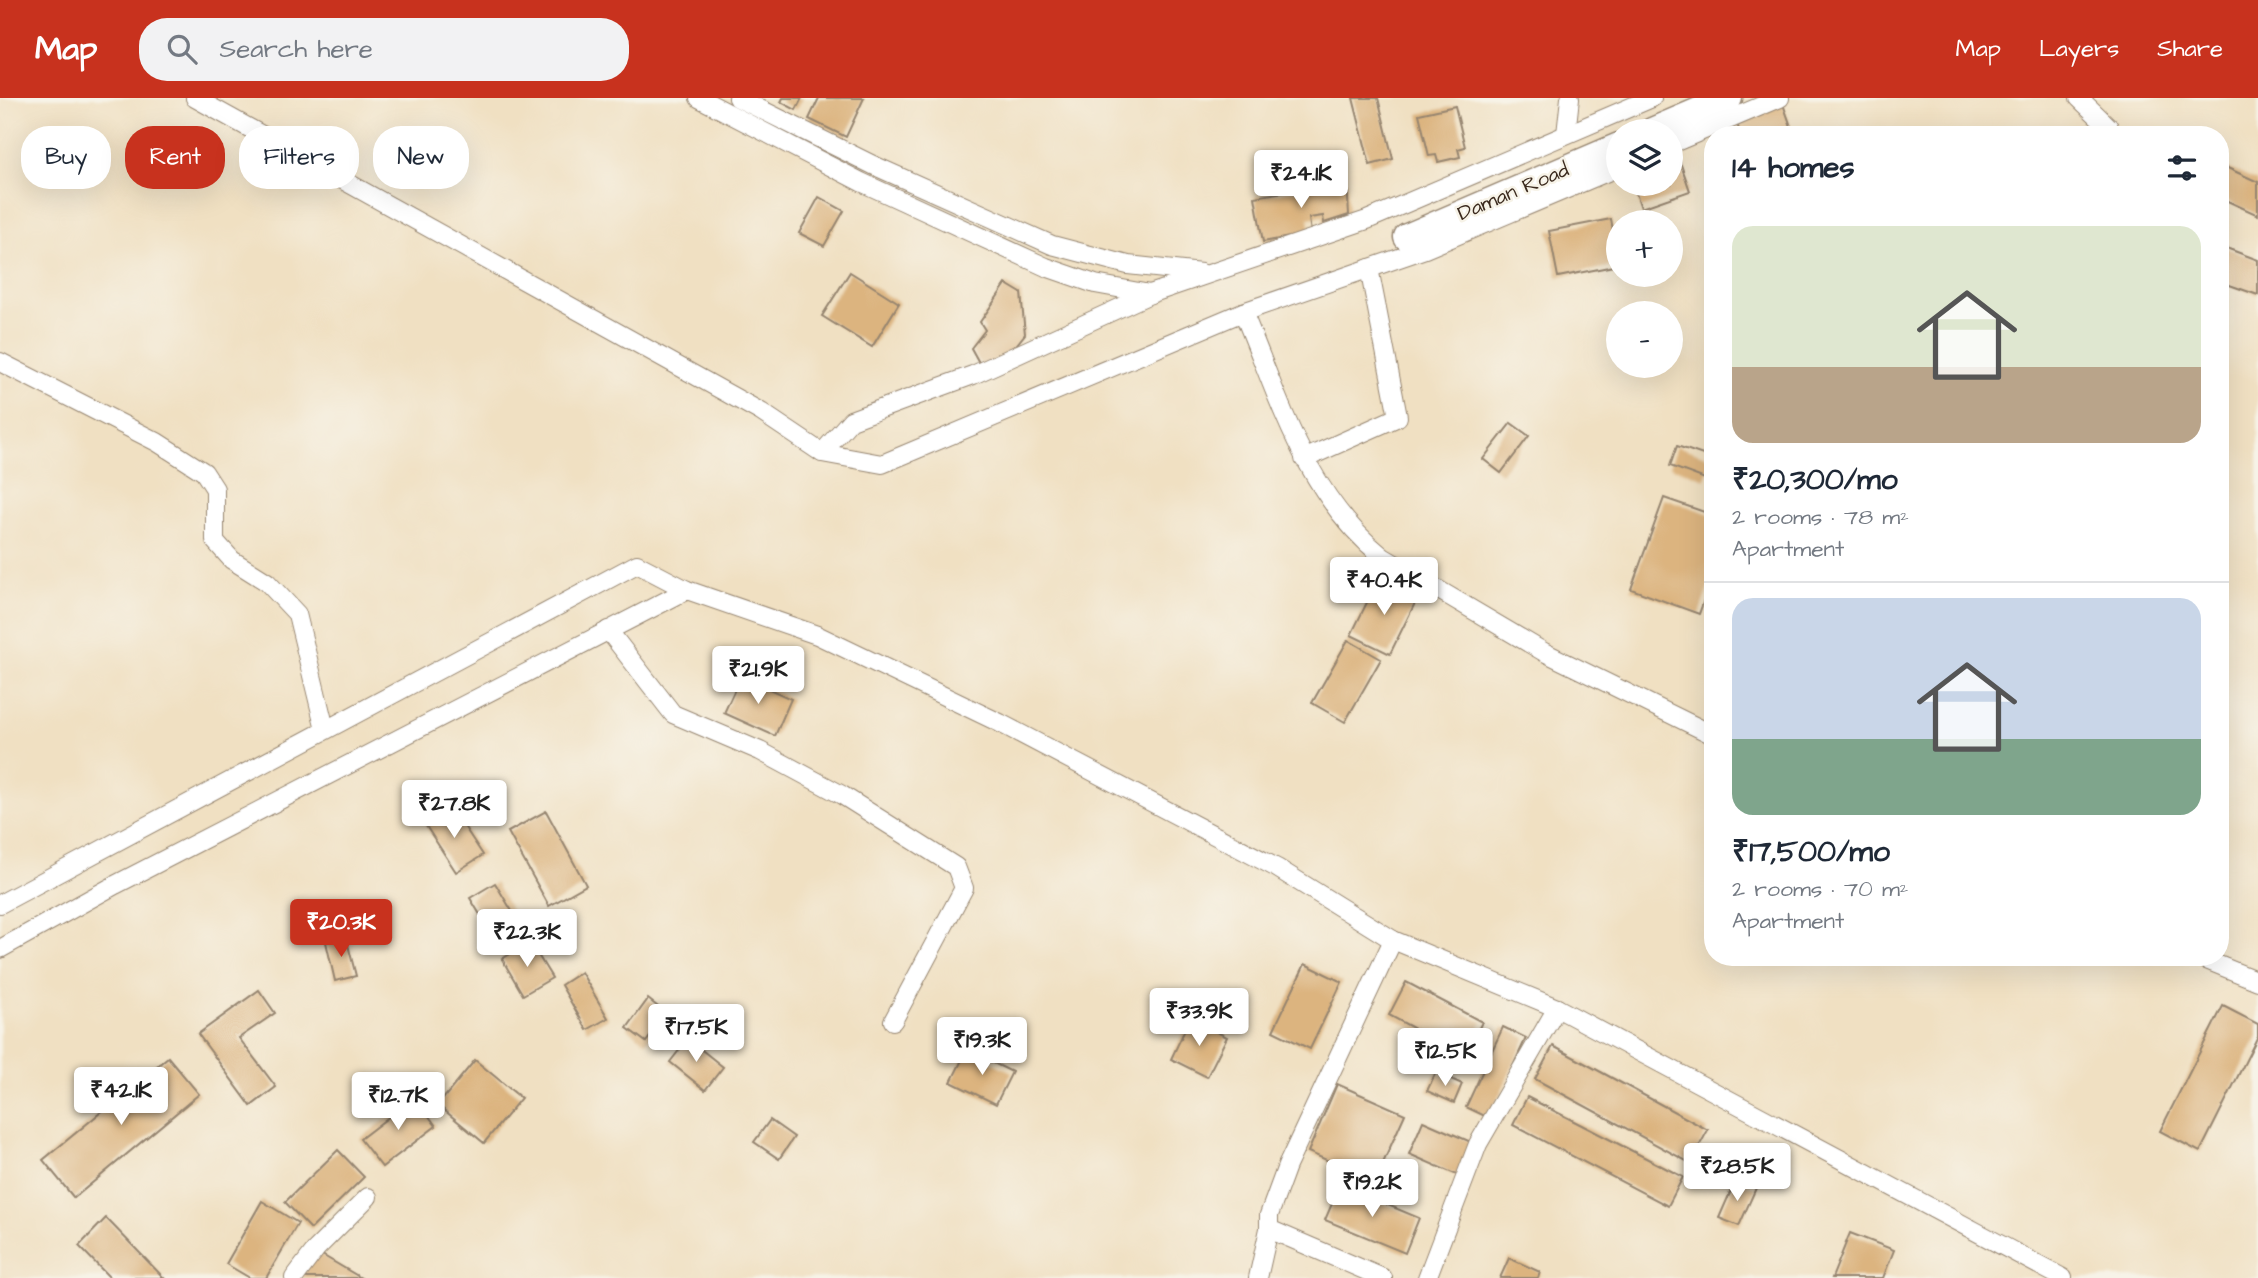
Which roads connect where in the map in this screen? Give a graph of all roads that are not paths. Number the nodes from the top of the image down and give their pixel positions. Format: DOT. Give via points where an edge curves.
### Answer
graph roads {
  1 [pos="195,98"];
  2 [pos="699,98"];
  3 [pos="738,98"];
  4 [pos="1570,98"];
  5 [pos="1652,98"];
  6 [pos="1729,98"];
  7 [pos="1780,98"];
  8 [pos="2079,98"];
  9 [pos="1680,119"];
  10 [pos="1714,126"];
  11 [pos="2108,126"];
  12 [pos="1704,130"];
  13 [pos="1566,134"];
  14 [pos="1683,139"];
  15 [pos="1606,152"];
  16 [pos="1606,172"];
  17 [pos="1407,237"];
  18 [pos="1369,268"];
  19 [pos="1205,274"];
  20 [pos="1150,295"];
  21 [pos="1243,312"];
  22 [pos="0,362"];
  23 [pos="822,453"];
  24 [pos="1304,459"];
  25 [pos="687,590"];
  26 [pos="608,630"];
  27 [pos="325,729"];
  28 [pos="1704,731"];
  29 [pos="0,904"];
  30 [pos="1393,940"];
  31 [pos="0,949"];
  32 [pos="2221,966"];
  33 [pos="2258,981"];
  34 [pos="1558,1008"];
  35 [pos="893,1021"];
  36 [pos="368,1197"];
  37 [pos="1269,1228"];
  38 [pos="294,1278"];
  39 [pos="1258,1278"];
  40 [pos="1383,1278"];
  41 [pos="1427,1278"];
  42 [pos="2063,1278"];
  1 -- 23 [label="street" via="761,412"];
  2 -- 20 [label="street" via="862,182 1046,267 1095,284"];
  3 -- 19 [label="street" via="1052,245 1128,265"];
  4 -- 13 [label="street"];
  5 -- 13 [label="street"];
  6 -- 9 [label="main road"];
  7 -- 10 [label="street"];
  8 -- 11 [label="street"];
  12 -- 14 [label="street"];
  13 -- 19 [label="street" via="1367,220"];
  15 -- 17 [label="main road, Daman Road"];
  16 -- 18 [label="street"];
  18 -- 21 [label="street"];
  18 -- 24 [label="street" via="1398,417"];
  19 -- 20 [label="street"];
  20 -- 23 [label="street" via="973,375 851,420"];
  21 -- 23 [label="street" via="881,464"];
  21 -- 24 [label="street"];
  22 -- 27 [label="street" via="204,471 215,489 215,541 232,560 267,582 297,614"];
  24 -- 28 [label="street" via="1330,503 1368,545 1578,669"];
  25 -- 26 [label="street"];
  25 -- 27 [label="street" via="636,564"];
  25 -- 30 [label="street" via="817,635 1000,723 1277,868"];
  26 -- 31 [label="street"];
  26 -- 35 [label="street" via="673,714 760,751 842,795 956,867 964,888"];
  27 -- 29 [label="street"];
  30 -- 34 [label="street"];
  30 -- 37 [label="street" via="1287,1166 1269,1215"];
  32 -- 33 [label="street"];
  34 -- 41 [label="street" via="1478,1144"];
  34 -- 42 [label="street"];
  36 -- 38 [label="street"];
  37 -- 39 [label="street"];
  37 -- 40 [label="street"];
}
